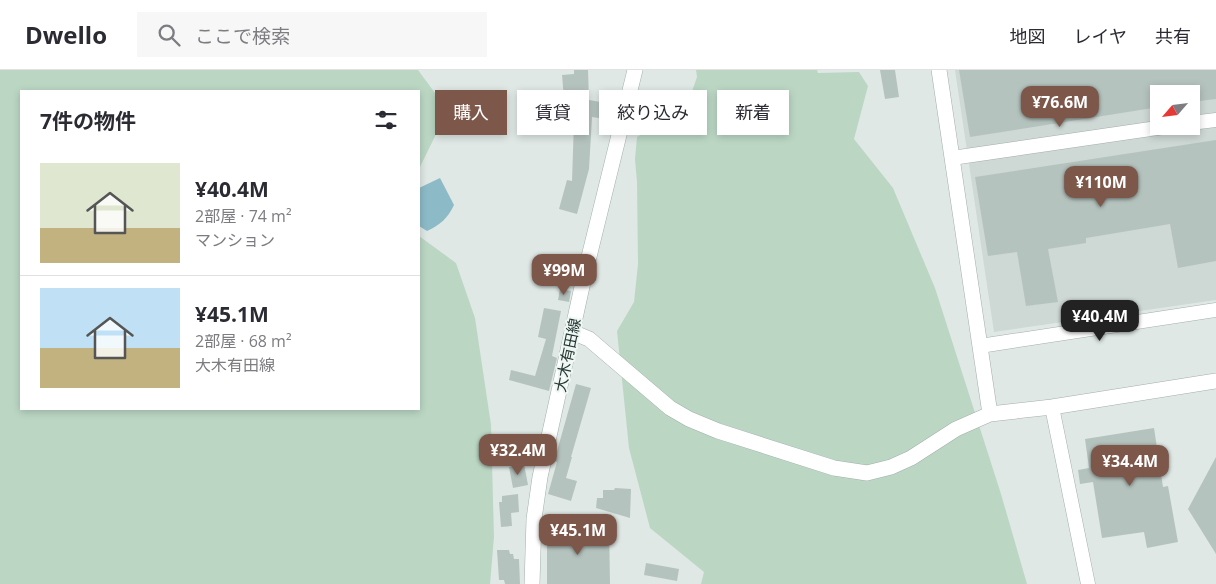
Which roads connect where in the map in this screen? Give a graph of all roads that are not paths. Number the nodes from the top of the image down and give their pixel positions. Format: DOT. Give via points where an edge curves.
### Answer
graph roads {
  1 [pos="635,70"];
  2 [pos="939,70"];
  3 [pos="1216,120"];
  4 [pos="1200,122"];
  5 [pos="1150,129"];
  6 [pos="952,158"];
  7 [pos="1216,310"];
  8 [pos="572,332"];
  9 [pos="980,346"];
  10 [pos="1216,381"];
  11 [pos="1052,407"];
  12 [pos="990,414"];
  13 [pos="532,584"];
  14 [pos="1088,584"];
  1 -- 8 [label="street, 大木有田線"];
  2 -- 6 [label="street"];
  3 -- 4 [label="street"];
  5 -- 6 [label="street"];
  6 -- 9 [label="street"];
  7 -- 9 [label="street"];
  8 -- 12 [label="street" via="589,338 670,408 689,419 834,468 867,473 891,466 911,458 956,429"];
  8 -- 13 [label="street, 大木有田線" via="540,477 534,519"];
  9 -- 12 [label="street"];
  10 -- 11 [label="street"];
  11 -- 12 [label="street"];
  11 -- 14 [label="street"];
}
